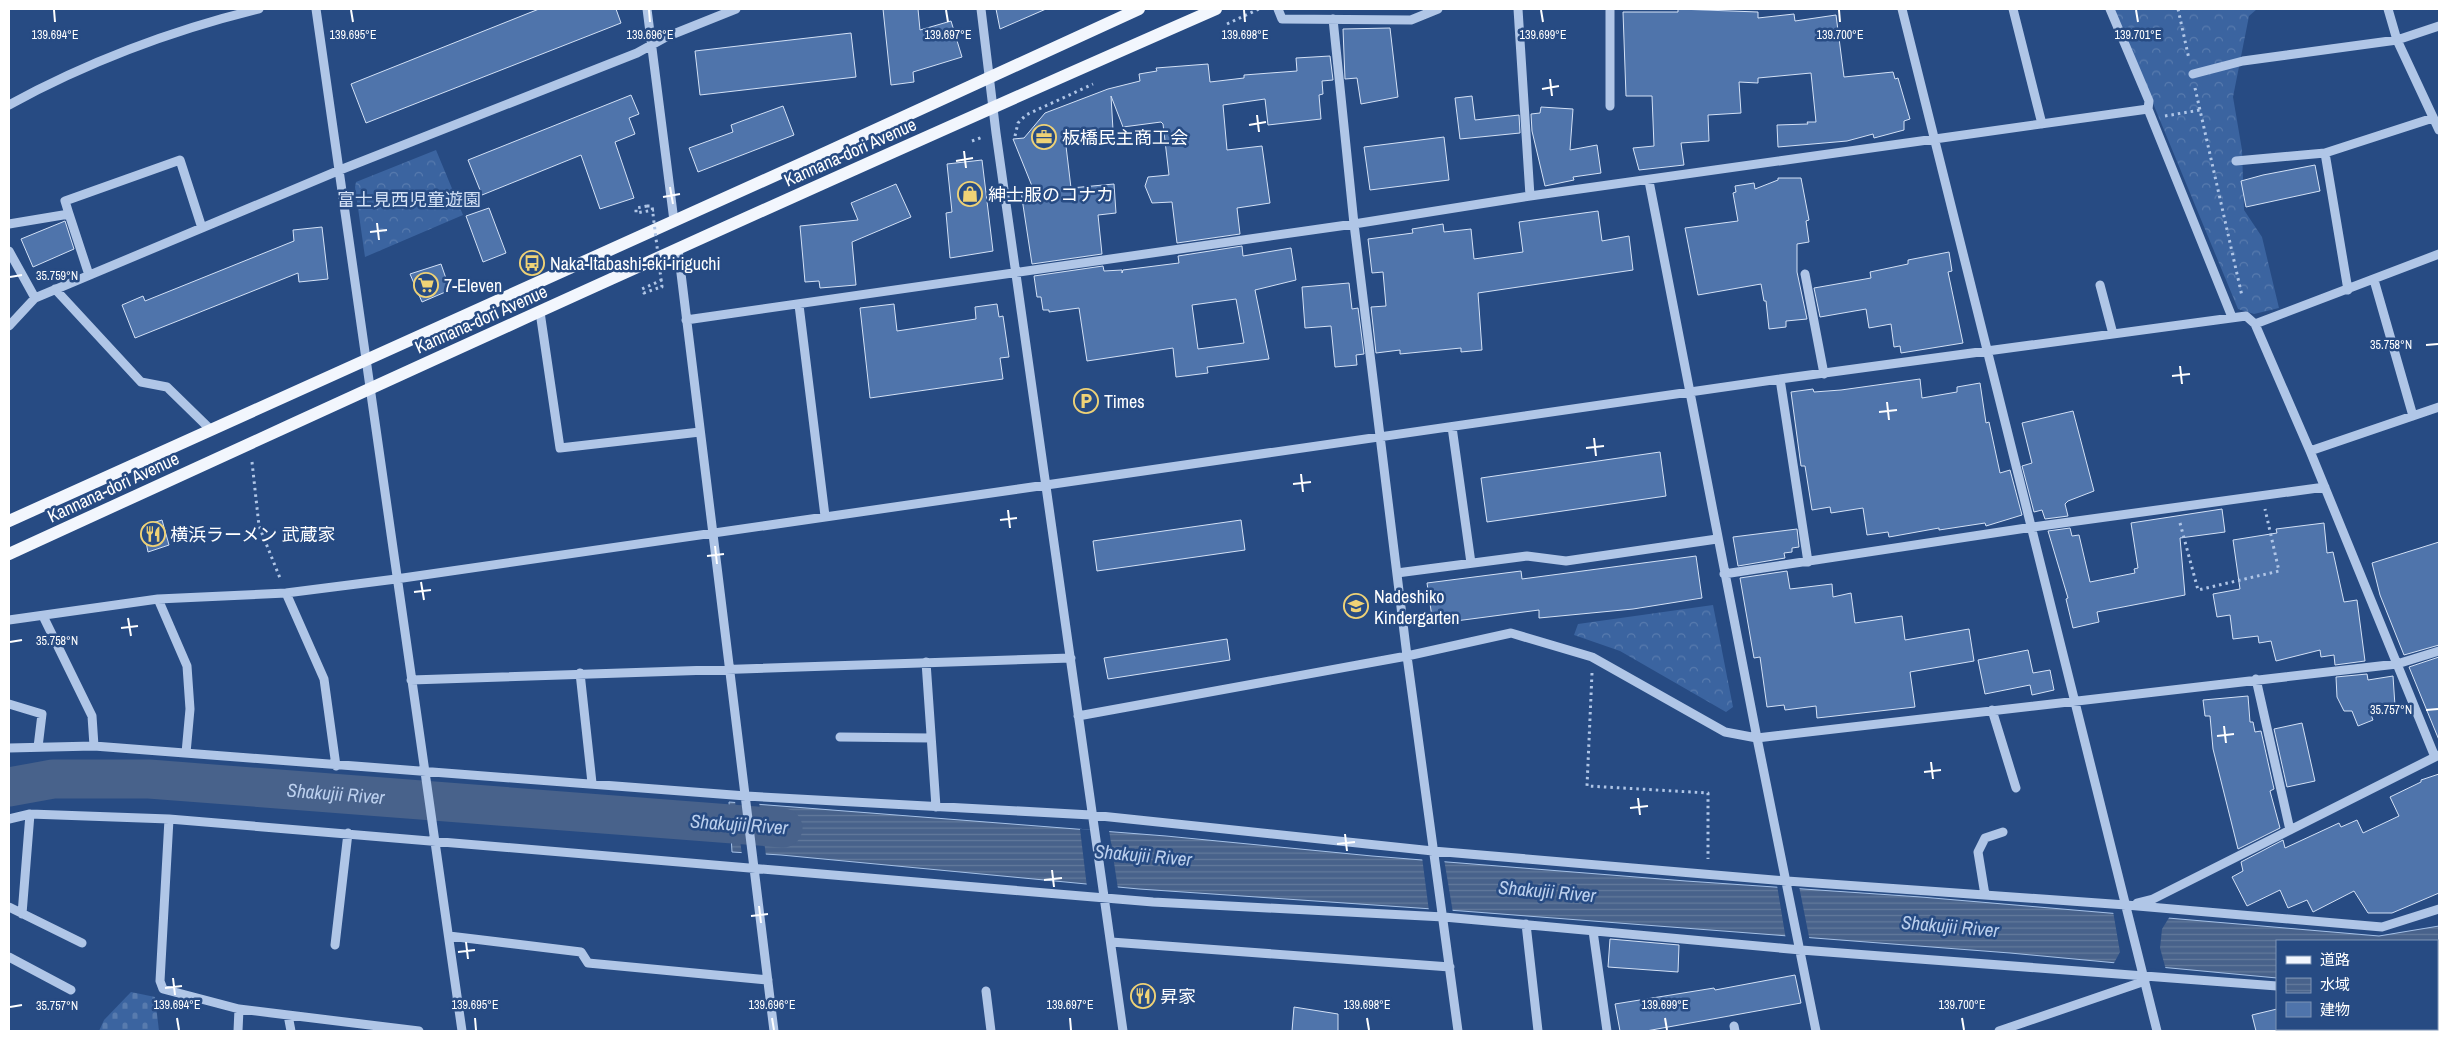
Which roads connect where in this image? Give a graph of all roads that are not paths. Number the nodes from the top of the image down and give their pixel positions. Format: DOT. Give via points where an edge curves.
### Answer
graph roads {
  1 [pos="259,9"];
  2 [pos="316,9"];
  3 [pos="646,9"];
  4 [pos="736,9"];
  5 [pos="981,9"];
  6 [pos="1139,9"];
  7 [pos="1216,9"];
  8 [pos="1278,9"];
  9 [pos="1438,9"];
  10 [pos="1518,9"];
  11 [pos="1610,9"];
  12 [pos="1902,9"];
  13 [pos="2013,9"];
  14 [pos="2110,9"];
  15 [pos="2388,9"];
  16 [pos="1333,19"];
  17 [pos="2439,26"];
  18 [pos="2397,40"];
  19 [pos="652,45"];
  20 [pos="2193,74"];
  21 [pos="990,77"];
  22 [pos="9,105"];
  23 [pos="1610,106"];
  24 [pos="993,107"];
  25 [pos="2150,113"];
  26 [pos="2433,118"];
  27 [pos="2042,124"];
  28 [pos="2439,130"];
  29 [pos="1936,139"];
  30 [pos="2325,153"];
  31 [pos="2236,161"];
  32 [pos="340,170"];
  33 [pos="1649,181"];
  34 [pos="1530,196"];
  35 [pos="70,214"];
  36 [pos="674,221"];
  37 [pos="9,224"];
  38 [pos="1354,224"];
  39 [pos="202,228"];
  40 [pos="678,249"];
  41 [pos="9,250"];
  42 [pos="2439,254"];
  43 [pos="1016,273"];
  44 [pos="1805,274"];
  45 [pos="89,275"];
  46 [pos="2374,280"];
  47 [pos="2100,285"];
  48 [pos="55,289"];
  49 [pos="2348,290"];
  50 [pos="36,298"];
  51 [pos="799,305"];
  52 [pos="540,312"];
  53 [pos="2232,317"];
  54 [pos="686,320"];
  55 [pos="2255,324"];
  56 [pos="9,326"];
  57 [pos="2113,334"];
  58 [pos="1987,352"];
  59 [pos="366,359"];
  60 [pos="1824,374"];
  61 [pos="1780,379"];
  62 [pos="370,388"];
  63 [pos="1690,393"];
  64 [pos="2439,407"];
  65 [pos="2413,416"];
  66 [pos="1452,427"];
  67 [pos="210,429"];
  68 [pos="700,432"];
  69 [pos="1380,438"];
  70 [pos="2310,451"];
  71 [pos="1046,485"];
  72 [pos="2325,487"];
  73 [pos="824,516"];
  74 [pos="9,521"];
  75 [pos="2033,527"];
  76 [pos="712,531"];
  77 [pos="1718,539"];
  78 [pos="9,554"];
  79 [pos="1808,562"];
  80 [pos="1471,564"];
  81 [pos="1396,573"];
  82 [pos="1724,574"];
  83 [pos="396,578"];
  84 [pos="286,592"];
  85 [pos="158,599"];
  86 [pos="43,616"];
  87 [pos="9,620"];
  88 [pos="2439,651"];
  89 [pos="1407,656"];
  90 [pos="1071,658"];
  91 [pos="926,662"];
  92 [pos="2396,664"];
  93 [pos="730,668"];
  94 [pos="580,673"];
  95 [pos="411,680"];
  96 [pos="2256,680"];
  97 [pos="2075,700"];
  98 [pos="9,704"];
  99 [pos="1992,710"];
  100 [pos="1078,716"];
  101 [pos="840,737"];
  102 [pos="931,738"];
  103 [pos="1757,738"];
  104 [pos="94,746"];
  105 [pos="38,747"];
  106 [pos="9,748"];
  107 [pos="186,753"];
  108 [pos="2437,756"];
  109 [pos="336,766"];
  110 [pos="425,773"];
  111 [pos="592,783"];
  112 [pos="2016,788"];
  113 [pos="746,798"];
  114 [pos="936,807"];
  115 [pos="30,814"];
  116 [pos="1091,815"];
  117 [pos="9,819"];
  118 [pos="169,819"];
  119 [pos="2290,830"];
  120 [pos="2003,832"];
  121 [pos="348,833"];
  122 [pos="434,838"];
  123 [pos="1433,851"];
  124 [pos="754,865"];
  125 [pos="1787,881"];
  126 [pos="1985,895"];
  127 [pos="1105,897"];
  128 [pos="9,906"];
  129 [pos="2127,908"];
  130 [pos="2439,909"];
  131 [pos="22,914"];
  132 [pos="1444,917"];
  133 [pos="1526,924"];
  134 [pos="1593,930"];
  135 [pos="449,936"];
  136 [pos="1111,942"];
  137 [pos="82,943"];
  138 [pos="335,945"];
  139 [pos="1801,950"];
  140 [pos="9,957"];
  141 [pos="1450,968"];
  142 [pos="2144,976"];
  143 [pos="768,980"];
  144 [pos="2276,986"];
  145 [pos="71,990"];
  146 [pos="986,991"];
  147 [pos="239,1009"];
  148 [pos="288,1015"];
  149 [pos="238,1031"];
  150 [pos="292,1031"];
  151 [pos="419,1031"];
  152 [pos="462,1031"];
  153 [pos="774,1031"];
  154 [pos="991,1031"];
  155 [pos="1123,1031"];
  156 [pos="1458,1031"];
  157 [pos="1538,1031"];
  158 [pos="1607,1031"];
  159 [pos="1816,1031"];
  160 [pos="1999,1031"];
  161 [pos="2157,1031"];
  1 -- 22 [label="street" via="184,31 105,60"];
  2 -- 32 [label="street"];
  3 -- 19 [label="street"];
  4 -- 19 [label="street"];
  5 -- 21 [label="street"];
  6 -- 21 [label="main road, Kannana-dori Avenue"];
  7 -- 24 [label="main road, Kannana-dori Avenue"];
  8 -- 16 [label="street" via="1282,19"];
  9 -- 16 [label="street" via="1411,20"];
  10 -- 34 [label="street"];
  11 -- 23 [label="street"];
  12 -- 29 [label="street"];
  13 -- 27 [label="street"];
  14 -- 25 [label="street" via="2149,101"];
  15 -- 18 [label="street"];
  16 -- 38 [label="street"];
  17 -- 18 [label="street"];
  18 -- 20 [label="street" via="2244,61"];
  18 -- 26 [label="street"];
  19 -- 32 [label="street"];
  19 -- 36 [label="street"];
  21 -- 24 [label="street"];
  21 -- 36 [label="main road, Kannana-dori Avenue"];
  24 -- 40 [label="main road, Kannana-dori Avenue"];
  24 -- 43 [label="street"];
  25 -- 27 [label="street"];
  25 -- 53 [label="street"];
  26 -- 28 [label="street"];
  26 -- 30 [label="street"];
  27 -- 29 [label="street"];
  29 -- 33 [label="street"];
  29 -- 58 [label="street"];
  30 -- 31 [label="street"];
  30 -- 49 [label="street"];
  32 -- 39 [label="street"];
  32 -- 59 [label="street"];
  33 -- 34 [label="street"];
  33 -- 63 [label="street"];
  34 -- 38 [label="street"];
  35 -- 37 [label="street"];
  35 -- 39 [label="street" via="65,200 180,160"];
  35 -- 45 [label="street"];
  36 -- 59 [label="main road, Kannana-dori Avenue"];
  38 -- 43 [label="street"];
  38 -- 69 [label="street"];
  39 -- 45 [label="street"];
  40 -- 52 [label="main road, Kannana-dori Avenue"];
  40 -- 54 [label="street"];
  41 -- 50 [label="street"];
  42 -- 46 [label="street"];
  43 -- 51 [label="street"];
  43 -- 71 [label="street"];
  44 -- 60 [label="street"];
  45 -- 48 [label="street"];
  46 -- 49 [label="street"];
  46 -- 65 [label="street"];
  47 -- 57 [label="street"];
  48 -- 50 [label="street"];
  48 -- 67 [label="street" via="141,382 167,387"];
  49 -- 55 [label="street"];
  50 -- 56 [label="street"];
  51 -- 54 [label="street"];
  51 -- 73 [label="street"];
  52 -- 62 [label="main road, Kannana-dori Avenue"];
  52 -- 68 [label="street" via="560,448"];
  53 -- 55 [label="street" via="2246,316"];
  53 -- 57 [label="street"];
  54 -- 68 [label="street"];
  55 -- 70 [label="street"];
  57 -- 58 [label="street"];
  58 -- 60 [label="street"];
  58 -- 75 [label="street"];
  59 -- 62 [label="street"];
  59 -- 67 [label="main road, Kannana-dori Avenue"];
  60 -- 61 [label="street"];
  61 -- 63 [label="street"];
  61 -- 79 [label="street"];
  62 -- 78 [label="main road, Kannana-dori Avenue"];
  62 -- 83 [label="street"];
  63 -- 66 [label="street"];
  63 -- 77 [label="street"];
  64 -- 65 [label="street"];
  65 -- 70 [label="street"];
  66 -- 69 [label="street"];
  66 -- 80 [label="street"];
  67 -- 74 [label="main road, Kannana-dori Avenue"];
  68 -- 76 [label="street"];
  69 -- 71 [label="street"];
  69 -- 81 [label="street"];
  70 -- 72 [label="street"];
  71 -- 73 [label="street"];
  71 -- 90 [label="street"];
  72 -- 75 [label="street"];
  72 -- 92 [label="street"];
  73 -- 76 [label="street"];
  75 -- 79 [label="street"];
  75 -- 97 [label="street"];
  76 -- 83 [label="street"];
  76 -- 93 [label="street"];
  77 -- 80 [label="street" via="1566,561 1526,556"];
  77 -- 82 [label="street"];
  79 -- 82 [label="street"];
  80 -- 81 [label="street"];
  81 -- 89 [label="street"];
  82 -- 103 [label="street"];
  83 -- 84 [label="street"];
  83 -- 95 [label="street"];
  84 -- 85 [label="street"];
  84 -- 109 [label="street" via="324,679"];
  85 -- 86 [label="street"];
  85 -- 107 [label="street" via="187,666 190,709"];
  86 -- 87 [label="street"];
  86 -- 104 [label="street" via="92,716"];
  88 -- 92 [label="street"];
  89 -- 100 [label="street"];
  89 -- 103 [label="street" via="1511,633 1592,657 1725,732"];
  89 -- 123 [label="street"];
  90 -- 91 [label="street"];
  90 -- 100 [label="street"];
  91 -- 93 [label="street"];
  91 -- 102 [label="street"];
  92 -- 96 [label="street"];
  92 -- 108 [label="street"];
  93 -- 94 [label="street"];
  93 -- 113 [label="street"];
  94 -- 95 [label="street"];
  94 -- 111 [label="street"];
  95 -- 110 [label="street"];
  96 -- 97 [label="street"];
  96 -- 119 [label="street"];
  97 -- 99 [label="street"];
  97 -- 129 [label="street"];
  98 -- 105 [label="street" via="42,714"];
  99 -- 103 [label="street"];
  99 -- 112 [label="street"];
  100 -- 116 [label="street"];
  101 -- 102 [label="street"];
  102 -- 114 [label="street"];
  103 -- 125 [label="street"];
  104 -- 105 [label="street"];
  104 -- 107 [label="street"];
  105 -- 106 [label="street"];
  107 -- 109 [label="street"];
  108 -- 119 [label="street"];
  109 -- 110 [label="street"];
  110 -- 111 [label="street"];
  110 -- 122 [label="street"];
  111 -- 113 [label="street"];
  113 -- 114 [label="street"];
  113 -- 124 [label="street"];
  114 -- 116 [label="street"];
  115 -- 117 [label="street"];
  115 -- 118 [label="street"];
  115 -- 131 [label="street"];
  116 -- 123 [label="street"];
  116 -- 127 [label="street"];
  118 -- 121 [label="street"];
  118 -- 147 [label="street" via="160,981 163,989"];
  119 -- 129 [label="street" via="2153,899"];
  120 -- 126 [label="street" via="1984,838 1978,852"];
  121 -- 122 [label="street"];
  121 -- 138 [label="street"];
  122 -- 124 [label="street"];
  122 -- 135 [label="street"];
  123 -- 125 [label="street"];
  123 -- 132 [label="street"];
  124 -- 127 [label="street"];
  124 -- 143 [label="street"];
  125 -- 126 [label="street"];
  125 -- 139 [label="street"];
  126 -- 129 [label="street"];
  127 -- 132 [label="street"];
  127 -- 136 [label="street"];
  128 -- 131 [label="street"];
  129 -- 130 [label="street" via="2382,927"];
  129 -- 142 [label="street"];
  131 -- 137 [label="street"];
  132 -- 133 [label="street"];
  132 -- 141 [label="street"];
  133 -- 134 [label="street"];
  133 -- 157 [label="street"];
  134 -- 139 [label="street"];
  134 -- 158 [label="street"];
  135 -- 143 [label="street" via="580,952 588,963"];
  135 -- 152 [label="street"];
  136 -- 141 [label="street"];
  136 -- 155 [label="street"];
  139 -- 142 [label="street"];
  139 -- 159 [label="street"];
  140 -- 145 [label="street"];
  141 -- 156 [label="street"];
  142 -- 144 [label="street"];
  142 -- 160 [label="street"];
  142 -- 161 [label="street"];
  143 -- 153 [label="street"];
  146 -- 154 [label="street"];
  147 -- 148 [label="street"];
  147 -- 149 [label="street"];
  148 -- 150 [label="street"];
  148 -- 151 [label="street"];
}
